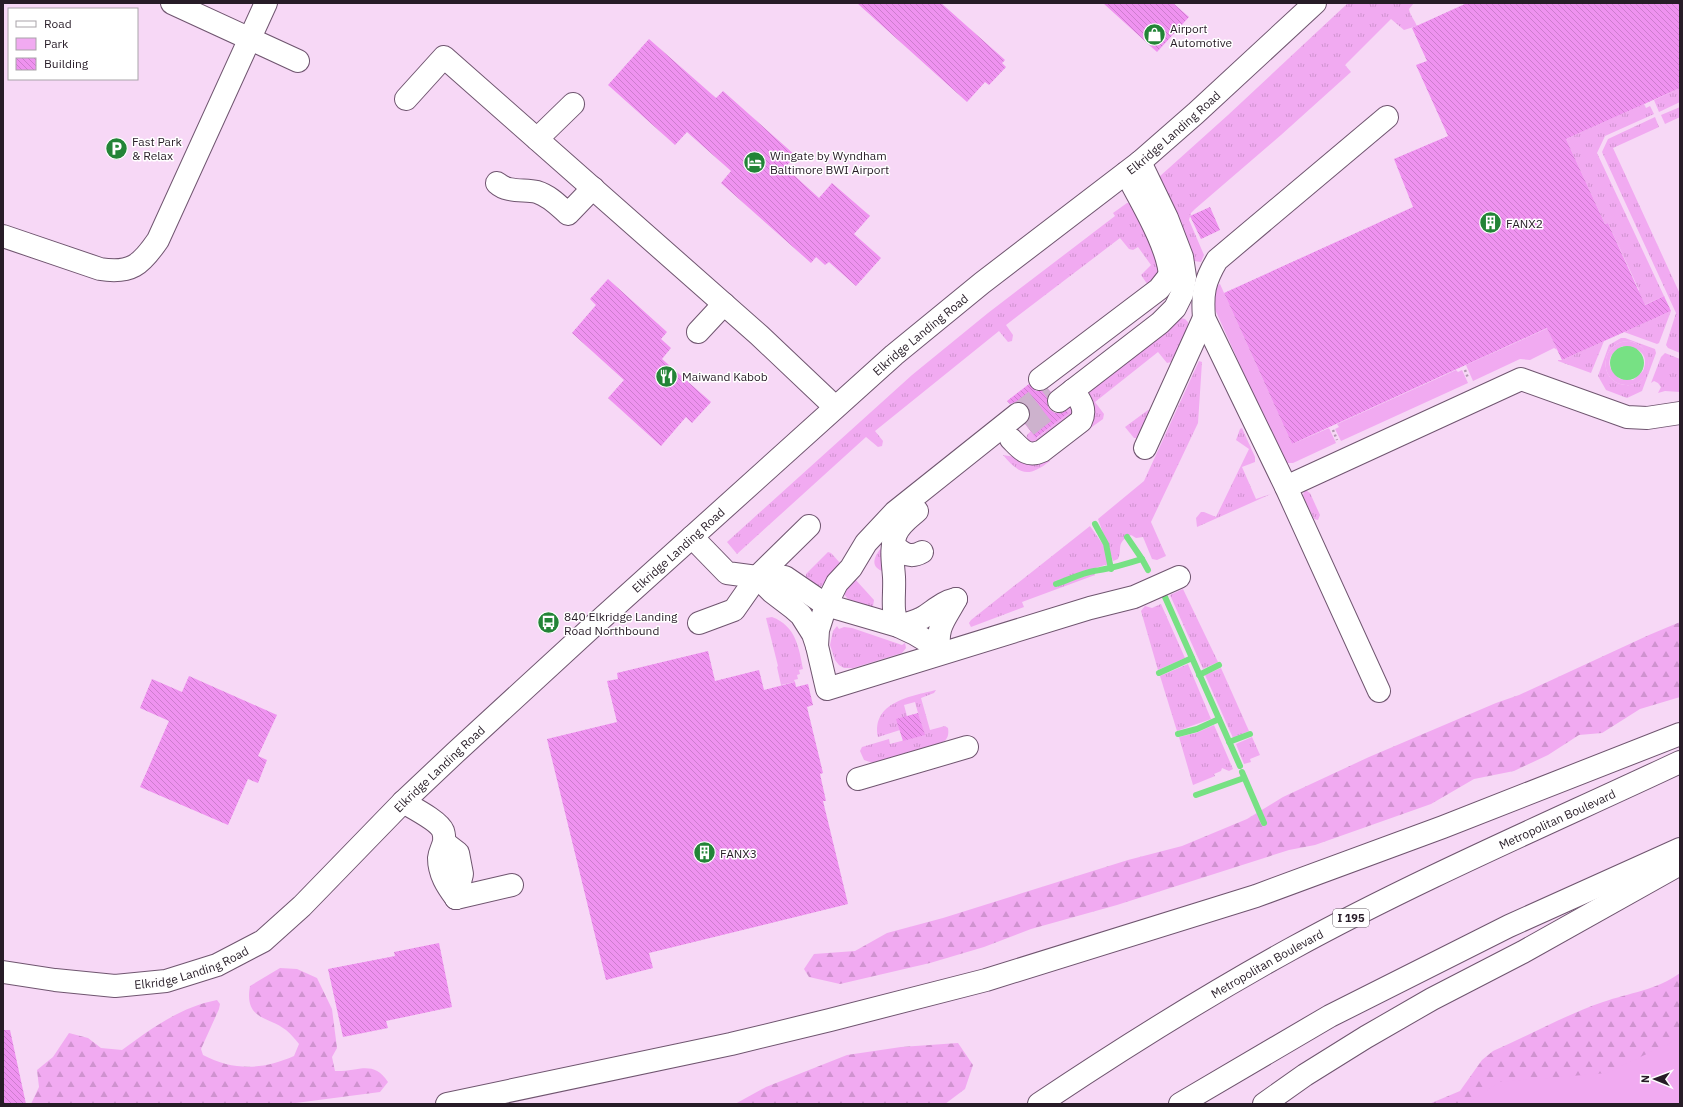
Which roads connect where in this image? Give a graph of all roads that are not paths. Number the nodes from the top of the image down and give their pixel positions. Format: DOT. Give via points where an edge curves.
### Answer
graph roads {
  1 [pos="172,3"];
  2 [pos="266,3"];
  3 [pos="1314,3"];
  4 [pos="250,39"];
  5 [pos="298,61"];
  6 [pos="406,99"];
  7 [pos="573,104"];
  8 [pos="1387,117"];
  9 [pos="537,139"];
  10 [pos="1133,167"];
  11 [pos="497,183"];
  12 [pos="593,188"];
  13 [pos="3,236"];
  14 [pos="724,304"];
  15 [pos="1204,318"];
  16 [pos="698,332"];
  17 [pos="1055,390"];
  18 [pos="835,407"];
  19 [pos="1680,413"];
  20 [pos="1016,420"];
  21 [pos="1145,448"];
  22 [pos="1286,487"];
  23 [pos="809,526"];
  24 [pos="692,537"];
  25 [pos="893,544"];
  26 [pos="922,552"];
  27 [pos="757,577"];
  28 [pos="1178,577"];
  29 [pos="826,605"];
  30 [pos="699,623"];
  31 [pos="898,626"];
  32 [pos="817,646"];
  33 [pos="940,653"];
  34 [pos="1379,691"];
  35 [pos="1680,734"];
  36 [pos="967,747"];
  37 [pos="1680,762"];
  38 [pos="858,779"];
  39 [pos="403,802"];
  40 [pos="1680,849"];
  41 [pos="1680,864"];
  42 [pos="512,885"];
  43 [pos="3,972"];
  44 [pos="447,1104"];
  45 [pos="1039,1104"];
  46 [pos="1180,1104"];
  47 [pos="1264,1104"];
  1 -- 4 [label="main road"];
  2 -- 4 [label="main road"];
  3 -- 10 [label="main road, Elkridge Landing Road" via="1196,113"];
  4 -- 5 [label="main road"];
  4 -- 13 [label="main road" via="158,240 146,257 129,268 116,272"];
  6 -- 9 [label="main road" via="444,57"];
  7 -- 9 [label="main road"];
  8 -- 15 [label="main road" via="1217,260 1207,277 1202,301"];
  9 -- 12 [label="main road"];
  10 -- 17 [label="main road" via="1166,255 1170,275 1169,286 1165,297 1156,307"];
  10 -- 17 [label="main road" via="1167,218 1182,257 1185,277 1182,294 1175,308 1160,323"];
  10 -- 18 [label="main road, Elkridge Landing Road" via="940,316"];
  11 -- 12 [label="main road" via="509,190 545,195 568,214"];
  12 -- 14 [label="main road"];
  14 -- 16 [label="main road"];
  14 -- 18 [label="main road"];
  15 -- 21 [label="main road"];
  15 -- 22 [label="main road"];
  17 -- 20 [label="main road" via="1083,406 1084,416 1048,447 1036,454 1022,451"];
  18 -- 24 [label="main road, Elkridge Landing Road"];
  19 -- 22 [label="main road" via="1647,418 1627,417 1521,379"];
  20 -- 25 [label="main road" via="903,523"];
  20 -- 29 [label="main road" via="895,512 866,543 851,568 837,583"];
  22 -- 34 [label="main road"];
  23 -- 27 [label="main road"];
  24 -- 27 [label="main road" via="727,573"];
  24 -- 39 [label="main road, Elkridge Landing Road"];
  25 -- 26 [label="main road" via="911,556"];
  25 -- 31 [label="main road" via="894,619"];
  27 -- 29 [label="main road" via="785,577"];
  27 -- 30 [label="main road" via="734,610"];
  27 -- 32 [label="main road" via="801,615"];
  28 -- 33 [label="main road" via="1134,597"];
  29 -- 31 [label="main road"];
  29 -- 32 [label="main road" via="818,630"];
  31 -- 33 [label="main road" via="930,643"];
  31 -- 33 [label="main road" via="912,623 943,602 956,599 942,623 938,642"];
  32 -- 33 [label="main road" via="827,689"];
  35 -- 44 [label="main road" via="1443,827 1256,896 986,980 739,1042"];
  36 -- 38 [label="main road"];
  37 -- 45 [label="main road, Metropolitan Boulevard / I 195" via="1369,908 1292,949 1210,995"];
  39 -- 42 [label="main road" via="425,814 442,830 445,843 439,858 444,881 456,898"];
  39 -- 43 [label="main road, Elkridge Landing Road" via="307,901 268,936 217,965 166,981 115,986"];
  40 -- 46 [label="main road" via="1509,926 1336,1013"];
  41 -- 47 [label="main road" via="1366,1037 1304,1075"];
}
